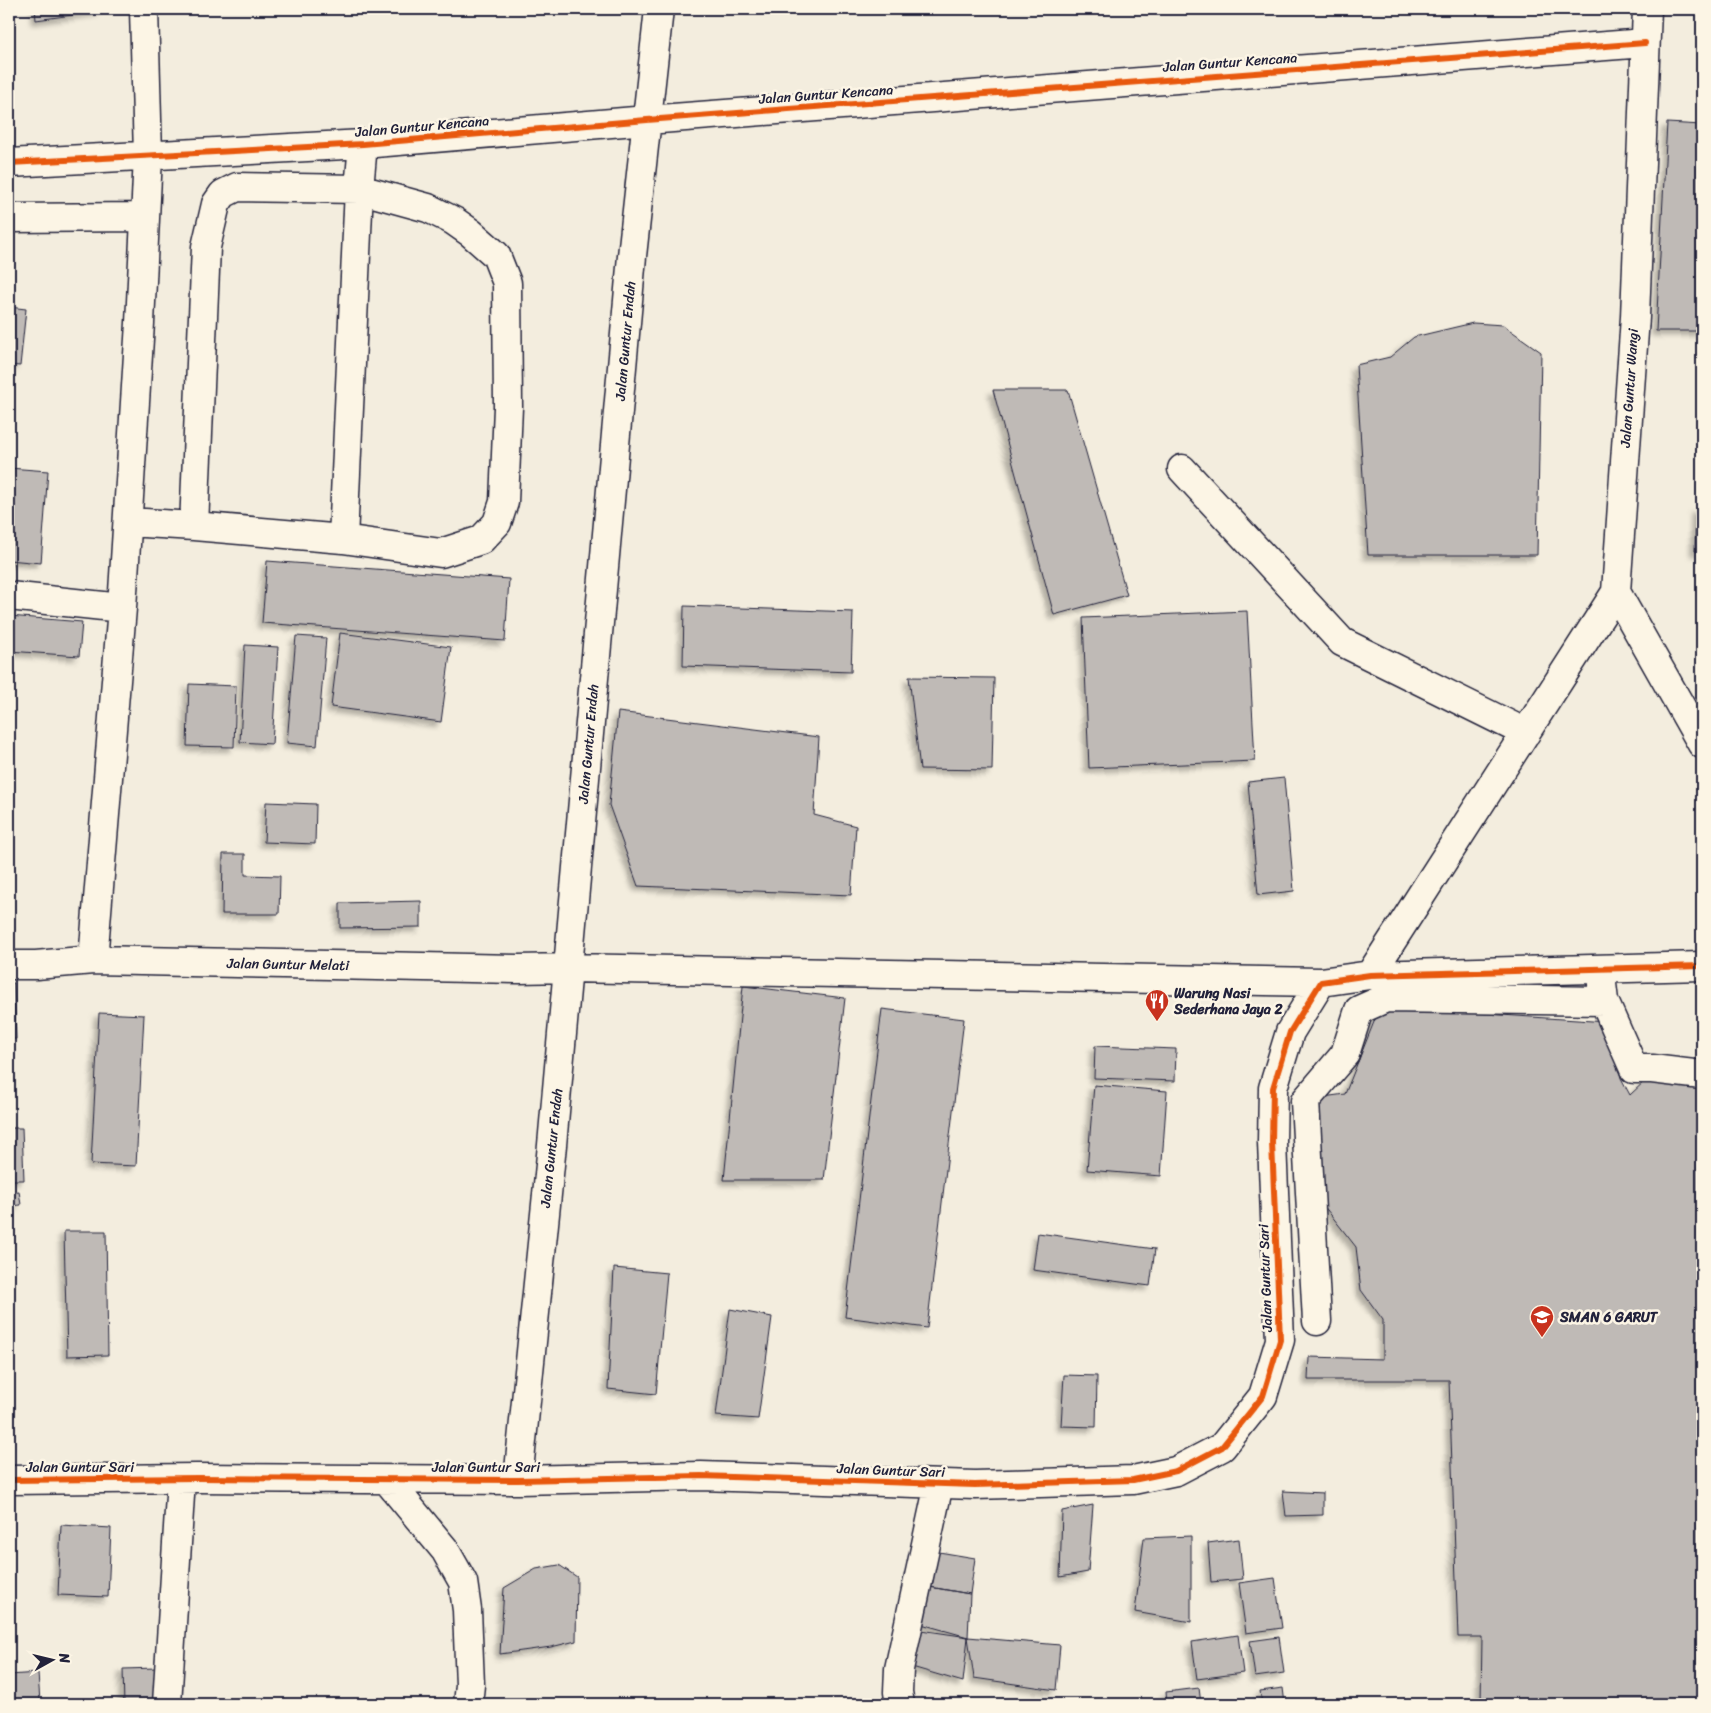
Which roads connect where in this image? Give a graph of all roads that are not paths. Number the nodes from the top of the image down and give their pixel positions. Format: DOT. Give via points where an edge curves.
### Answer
graph roads {
  1 [pos="144,9"];
  2 [pos="659,9"];
  3 [pos="1647,9"];
  4 [pos="1645,43"];
  5 [pos="647,120"];
  6 [pos="363,144"];
  7 [pos="148,156"];
  8 [pos="9,163"];
  9 [pos="359,188"];
  10 [pos="145,217"];
  11 [pos="9,218"];
  12 [pos="1182,469"];
  13 [pos="128,522"];
  14 [pos="194,526"];
  15 [pos="343,539"];
  16 [pos="1616,592"];
  17 [pos="9,596"];
  18 [pos="122,608"];
  19 [pos="1526,733"];
  20 [pos="1702,744"];
  21 [pos="93,960"];
  22 [pos="9,965"];
  23 [pos="1702,966"];
  24 [pos="568,968"];
  25 [pos="1600,969"];
  26 [pos="1370,975"];
  27 [pos="1321,982"];
  28 [pos="1604,1001"];
  29 [pos="1702,1075"];
  30 [pos="1317,1321"];
  31 [pos="181,1478"];
  32 [pos="9,1480"];
  33 [pos="387,1480"];
  34 [pos="518,1480"];
  35 [pos="939,1484"];
  36 [pos="167,1704"];
  37 [pos="468,1704"];
  38 [pos="900,1704"];
  1 -- 7 [label="street"];
  2 -- 5 [label="street, Jalan Guntur Endah"];
  3 -- 4 [label="street, Jalan Guntur Wangi"];
  4 -- 5 [label="street, Jalan Guntur Kencana"];
  4 -- 16 [label="street, Jalan Guntur Wangi" via="1635,317"];
  5 -- 6 [label="street, Jalan Guntur Kencana"];
  5 -- 24 [label="street, Jalan Guntur Endah"];
  6 -- 7 [label="street, Jalan Guntur Kencana"];
  6 -- 9 [label="street"];
  7 -- 8 [label="street, Jalan Guntur Kencana"];
  7 -- 10 [label="street"];
  9 -- 14 [label="street" via="237,187 223,194 216,204 206,247"];
  9 -- 15 [label="street"];
  9 -- 15 [label="street" via="428,208 472,233 496,256 507,283 508,407 504,502 497,523 481,540 441,553"];
  10 -- 11 [label="street"];
  10 -- 13 [label="street"];
  12 -- 19 [label="street" via="1342,642"];
  13 -- 14 [label="street"];
  13 -- 18 [label="street"];
  14 -- 15 [label="street"];
  16 -- 19 [label="street"];
  16 -- 20 [label="street"];
  17 -- 18 [label="street"];
  18 -- 21 [label="street"];
  19 -- 26 [label="street"];
  21 -- 22 [label="street, Jalan Guntur Melati"];
  21 -- 24 [label="street, Jalan Guntur Melati"];
  23 -- 25 [label="street"];
  24 -- 27 [label="street, Jalan Guntur Melati"];
  24 -- 34 [label="street, Jalan Guntur Endah"];
  25 -- 26 [label="street"];
  25 -- 28 [label="street"];
  26 -- 27 [label="street"];
  27 -- 35 [label="street, Jalan Guntur Sari" via="1290,1032 1273,1088 1280,1340 1263,1396 1222,1447 1176,1471 1133,1480"];
  28 -- 29 [label="street" via="1634,1069"];
  28 -- 30 [label="street" via="1386,998 1359,1010 1345,1054 1305,1101"];
  31 -- 32 [label="street, Jalan Guntur Sari"];
  31 -- 33 [label="street, Jalan Guntur Sari"];
  31 -- 36 [label="street"];
  33 -- 34 [label="street, Jalan Guntur Sari"];
  33 -- 37 [label="street" via="445,1550 463,1582 467,1610"];
  34 -- 35 [label="street, Jalan Guntur Sari" via="701,1476"];
  35 -- 38 [label="street" via="899,1669"];
}
